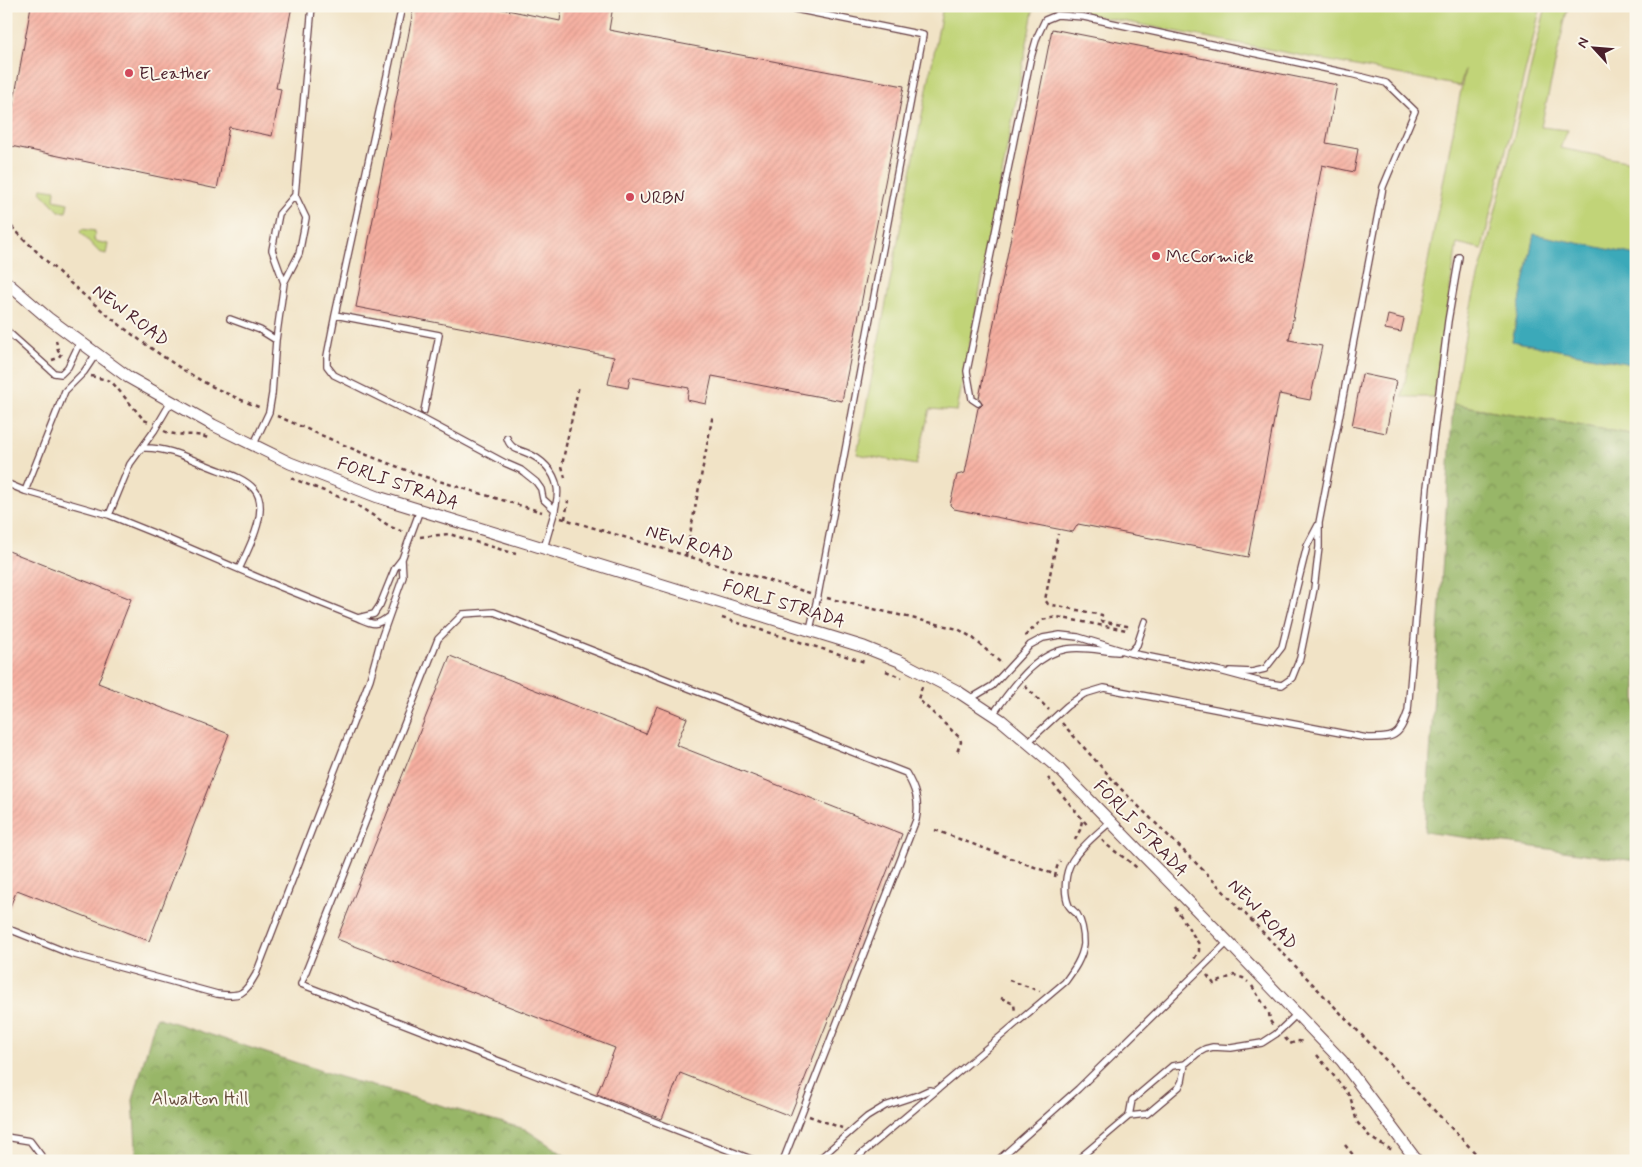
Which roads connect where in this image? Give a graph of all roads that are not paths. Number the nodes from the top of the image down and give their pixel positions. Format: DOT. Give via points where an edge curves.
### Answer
graph roads {
  1 [pos="8,6"];
  2 [pos="312,6"];
  3 [pos="402,6"];
  4 [pos="780,6"];
  5 [pos="7,12"];
  6 [pos="295,195"];
  7 [pos="1459,257"];
  8 [pos="6,282"];
  9 [pos="284,283"];
  10 [pos="335,315"];
  11 [pos="230,319"];
  12 [pos="6,330"];
  13 [pos="276,340"];
  14 [pos="80,342"];
  15 [pos="96,354"];
  16 [pos="171,402"];
  17 [pos="978,403"];
  18 [pos="424,410"];
  19 [pos="507,438"];
  20 [pos="254,446"];
  21 [pos="143,448"];
  22 [pos="6,483"];
  23 [pos="25,491"];
  24 [pos="420,510"];
  25 [pos="555,510"];
  26 [pos="109,516"];
  27 [pos="1319,523"];
  28 [pos="544,548"];
  29 [pos="402,559"];
  30 [pos="239,569"];
  31 [pos="388,616"];
  32 [pos="358,618"];
  33 [pos="1145,621"];
  34 [pos="810,629"];
  35 [pos="1130,653"];
  36 [pos="1220,671"];
  37 [pos="970,699"];
  38 [pos="993,714"];
  39 [pos="1028,742"];
  40 [pos="1110,822"];
  41 [pos="6,928"];
  42 [pos="1228,942"];
  43 [pos="1297,1014"];
  44 [pos="1185,1064"];
  45 [pos="936,1091"];
  46 [pos="1129,1116"];
  47 [pos="6,1136"];
  48 [pos="45,1161"];
  49 [pos="756,1161"];
  50 [pos="783,1161"];
  51 [pos="817,1161"];
  52 [pos="853,1161"];
  53 [pos="997,1161"];
  54 [pos="1076,1161"];
  55 [pos="1417,1161"];
  1 -- 5 [label="lane"];
  2 -- 6 [label="lane"];
  3 -- 10 [label="lane"];
  4 -- 34 [label="lane" via="922,35"];
  6 -- 9 [label="lane" via="306,218 299,254"];
  6 -- 9 [label="lane" via="279,214 272,250"];
  7 -- 39 [label="lane" via="1427,487 1408,711 1397,735 1367,738 1104,688 1084,694"];
  8 -- 14 [label="street, FORLI STRADA"];
  9 -- 13 [label="lane"];
  10 -- 18 [label="lane" via="439,335"];
  10 -- 25 [label="lane" via="327,356 327,366 334,374 521,470 536,482 542,498"];
  11 -- 13 [label="lane"];
  12 -- 14 [label="lane" via="54,373 61,374 68,367"];
  13 -- 20 [label="lane" via="270,412"];
  14 -- 15 [label="street, FORLI STRADA"];
  15 -- 16 [label="street, FORLI STRADA"];
  15 -- 23 [label="lane" via="84,372 65,390"];
  16 -- 20 [label="street, FORLI STRADA"];
  16 -- 21 [label="lane"];
  17 -- 27 [label="lane" via="972,399 967,371 1030,60 1045,20 1057,15 1084,17 1386,83 1415,110 1383,187"];
  19 -- 25 [label="lane" via="508,445 537,457 549,468 557,487"];
  20 -- 24 [label="street, FORLI STRADA" via="378,497"];
  21 -- 26 [label="lane" via="130,464"];
  21 -- 30 [label="lane" via="172,452 241,479 255,490 260,510 254,536"];
  22 -- 23 [label="lane"];
  23 -- 26 [label="lane"];
  24 -- 28 [label="street, FORLI STRADA"];
  24 -- 29 [label="lane"];
  25 -- 28 [label="lane"];
  26 -- 30 [label="lane"];
  27 -- 36 [label="lane" via="1307,546 1282,647 1265,669"];
  27 -- 36 [label="lane" via="1314,589 1300,658 1292,678 1282,686"];
  28 -- 34 [label="street, FORLI STRADA"];
  29 -- 31 [label="lane" via="403,577"];
  29 -- 32 [label="lane" via="374,614"];
  30 -- 32 [label="lane"];
  31 -- 32 [label="lane" via="380,623 372,624"];
  31 -- 41 [label="lane" via="370,679 247,990 233,996 217,994 71,954"];
  33 -- 35 [label="lane" via="1137,645"];
  34 -- 37 [label="street, FORLI STRADA" via="899,661"];
  35 -- 36 [label="lane"];
  35 -- 37 [label="lane" via="1078,637 1060,635 1043,638 1030,645 992,686"];
  35 -- 38 [label="lane" via="1070,648 1055,652 1030,669"];
  37 -- 38 [label="street, FORLI STRADA"];
  38 -- 39 [label="street, FORLI STRADA"];
  39 -- 40 [label="street, FORLI STRADA"];
  40 -- 42 [label="street, FORLI STRADA"];
  40 -- 45 [label="lane" via="1072,860 1066,875 1065,891 1069,906 1078,916 1083,930 1084,943 1076,968 1065,982"];
  42 -- 43 [label="street, FORLI STRADA"];
  42 -- 53 [label="lane" via="1078,1089"];
  43 -- 44 [label="lane" via="1262,1043 1205,1049"];
  43 -- 55 [label="street, FORLI STRADA" via="1342,1061"];
  44 -- 46 [label="lane" via="1172,1066 1132,1100"];
  44 -- 46 [label="lane" via="1179,1087 1147,1114"];
  45 -- 51 [label="lane" via="929,1090 885,1106"];
  45 -- 52 [label="lane"];
  46 -- 54 [label="lane"];
  47 -- 48 [label="lane" via="30,1140"];
  49 -- 50 [label="lane" via="301,984 438,639 463,614 494,612 906,773 917,800 916,820"];
}
